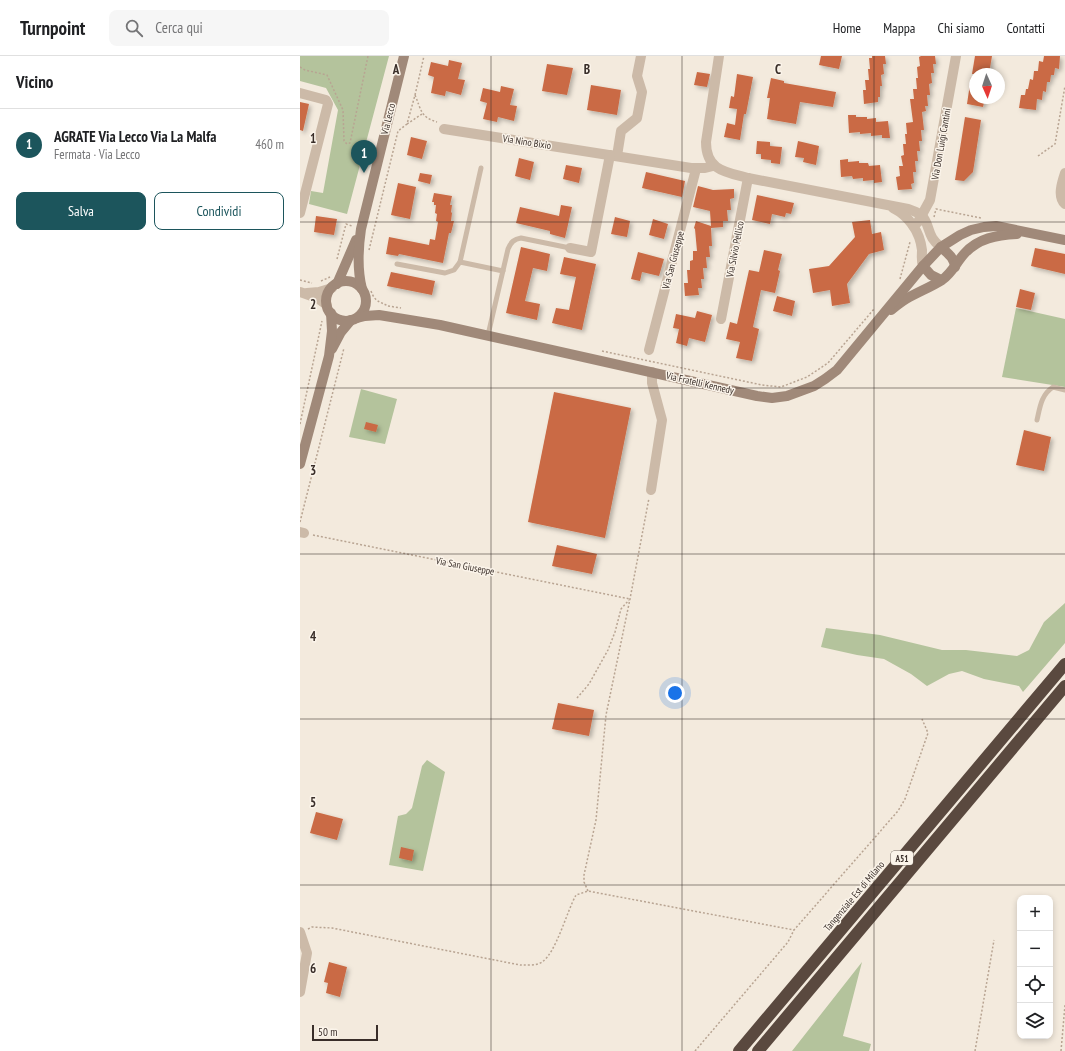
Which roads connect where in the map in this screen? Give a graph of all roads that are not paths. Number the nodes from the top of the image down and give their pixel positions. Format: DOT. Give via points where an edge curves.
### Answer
graph roads {
  1 [pos="404,56"];
  2 [pos="641,56"];
  3 [pos="719,56"];
  4 [pos="956,56"];
  5 [pos="300,93"];
  6 [pos="444,129"];
  7 [pos="613,156"];
  8 [pos="711,162"];
  9 [pos="481,168"];
  10 [pos="696,169"];
  11 [pos="1065,173"];
  12 [pos="748,178"];
  13 [pos="882,204"];
  14 [pos="1065,204"];
  15 [pos="300,213"];
  16 [pos="922,216"];
  17 [pos="360,228"];
  18 [pos="915,230"];
  19 [pos="1029,234"];
  20 [pos="1065,240"];
  21 [pos="942,247"];
  22 [pos="570,248"];
  23 [pos="460,262"];
  24 [pos="397,264"];
  25 [pos="923,266"];
  26 [pos="503,271"];
  27 [pos="948,274"];
  28 [pos="334,282"];
  29 [pos="366,292"];
  30 [pos="303,293"];
  31 [pos="388,311"];
  32 [pos="327,312"];
  33 [pos="882,316"];
  34 [pos="354,319"];
  35 [pos="721,319"];
  36 [pos="488,335"];
  37 [pos="649,350"];
  38 [pos="329,356"];
  39 [pos="652,372"];
  40 [pos="1065,390"];
  41 [pos="1037,420"];
  42 [pos="300,464"];
  43 [pos="650,490"];
  44 [pos="1065,664"];
  45 [pos="1065,686"];
  46 [pos="301,933"];
  47 [pos="300,992"];
  48 [pos="739,1051"];
  49 [pos="758,1051"];
  1 -- 17 [label="street, Via Lecco"];
  2 -- 7 [label="street" via="637,76 642,92 636,118 621,131"];
  3 -- 8 [label="street" via="706,142"];
  4 -- 16 [label="street, Via Don Luigi Cantini" via="930,200"];
  5 -- 15 [label="street" via="326,100 328,104"];
  6 -- 7 [label="street, Via Nino Bixio"];
  7 -- 10 [label="street, Via Nino Bixio"];
  7 -- 22 [label="street" via="590,252"];
  8 -- 10 [label="street, Via Nino Bixio"];
  8 -- 12 [label="street" via="724,171"];
  9 -- 23 [label="lane"];
  10 -- 37 [label="street, Via San Giuseppe"];
  11 -- 14 [label="street" via="1061,192"];
  12 -- 13 [label="street"];
  12 -- 35 [label="street, Via Silvio Pellico"];
  13 -- 16 [label="street" via="908,209"];
  13 -- 18 [label="street" via="904,215"];
  16 -- 18 [label="street, Via Don Luigi Cantini"];
  16 -- 21 [label="street" via="931,236"];
  17 -- 28 [label="street, Via Lecco"];
  17 -- 29 [label="street, Via Lecco" via="358,255"];
  18 -- 25 [label="street" via="920,242"];
  19 -- 20 [label="street"];
  19 -- 21 [label="street" via="996,226 984,227 960,235"];
  19 -- 27 [label="street" via="988,238 970,248"];
  21 -- 25 [label="street"];
  21 -- 27 [label="street" via="954,261"];
  22 -- 26 [label="lane" via="516,239 511,242 508,249"];
  23 -- 24 [label="lane" via="454,270 445,273"];
  23 -- 26 [label="lane"];
  25 -- 27 [label="street" via="931,275"];
  25 -- 33 [label="street, Via Fratelli Kennedy"];
  26 -- 36 [label="lane"];
  27 -- 33 [label="street, Via Fratelli Kennedy"];
  28 -- 29 [label="street" via="350,282"];
  28 -- 30 [label="street" via="319,292"];
  28 -- 32 [label="street, Via Lecco" via="328,295"];
  29 -- 31 [label="street, Via Fratelli Kennedy" via="372,306"];
  29 -- 34 [label="street, Via Lecco" via="365,308"];
  30 -- 32 [label="street" via="317,298"];
  31 -- 34 [label="street, Via Fratelli Kennedy"];
  31 -- 36 [label="street, Via Fratelli Kennedy"];
  32 -- 34 [label="street" via="341,320"];
  32 -- 38 [label="street, Via Lecco" via="332,331"];
  33 -- 39 [label="street, Via Fratelli Kennedy" via="837,370 814,386 787,396 757,396"];
  34 -- 38 [label="street, Via Lecco" via="341,332"];
  36 -- 39 [label="street, Via Fratelli Kennedy"];
  38 -- 42 [label="street, Via Lecco"];
  39 -- 43 [label="street" via="652,383 662,420"];
  40 -- 41 [label="lane" via="1053,387 1044,394"];
  44 -- 48 [label="highway, Tangenziale Est di Milano / A51"];
  45 -- 49 [label="highway, A51"];
  46 -- 47 [label="street" via="307,953"];
}
